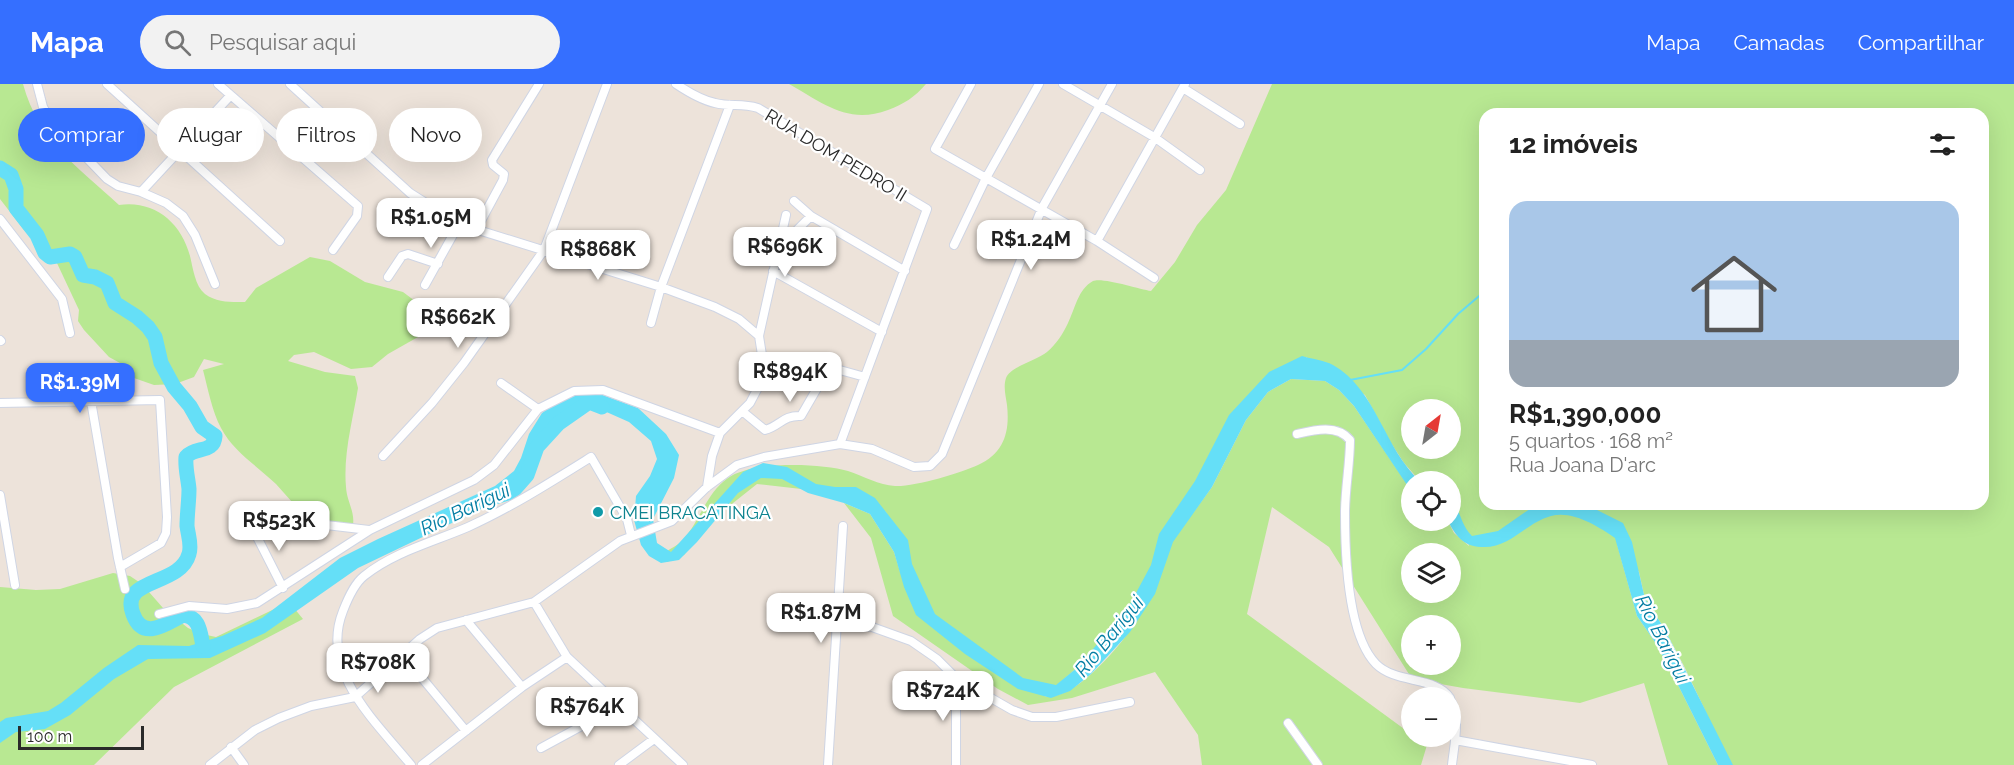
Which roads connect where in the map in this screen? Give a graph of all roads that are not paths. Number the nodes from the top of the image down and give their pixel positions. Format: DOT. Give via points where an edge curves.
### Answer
graph roads {
  1 [pos="37,84"];
  2 [pos="107,84"];
  3 [pos="218,84"];
  4 [pos="290,84"];
  5 [pos="539,84"];
  6 [pos="607,84"];
  7 [pos="676,84"];
  8 [pos="971,84"];
  9 [pos="1039,84"];
  10 [pos="1063,84"];
  11 [pos="1112,84"];
  12 [pos="1184,86"];
  13 [pos="230,96"];
  14 [pos="730,105"];
  15 [pos="1100,106"];
  16 [pos="219,108"];
  17 [pos="1240,124"];
  18 [pos="157,129"];
  19 [pos="1154,137"];
  20 [pos="169,162"];
  21 [pos="193,162"];
  22 [pos="1200,170"];
  23 [pos="986,178"];
  24 [pos="141,192"];
  25 [pos="794,201"];
  26 [pos="1042,208"];
  27 [pos="786,215"];
  28 [pos="811,216"];
  29 [pos="0,219"];
  30 [pos="459,225"];
  31 [pos="476,230"];
  32 [pos="280,241"];
  33 [pos="1097,241"];
  34 [pos="954,245"];
  35 [pos="778,248"];
  36 [pos="333,250"];
  37 [pos="544,250"];
  38 [pos="438,264"];
  39 [pos="773,271"];
  40 [pos="905,271"];
  41 [pos="388,277"];
  42 [pos="1154,278"];
  43 [pos="215,284"];
  44 [pos="425,285"];
  45 [pos="661,287"];
  46 [pos="651,323"];
  47 [pos="882,332"];
  48 [pos="70,333"];
  49 [pos="759,336"];
  50 [pos="826,367"];
  51 [pos="765,368"];
  52 [pos="865,377"];
  53 [pos="501,383"];
  54 [pos="91,400"];
  55 [pos="0,403"];
  56 [pos="538,408"];
  57 [pos="742,411"];
  58 [pos="720,433"];
  59 [pos="1297,434"];
  60 [pos="840,444"];
  61 [pos="383,456"];
  62 [pos="707,486"];
  63 [pos="0,495"];
  64 [pos="843,526"];
  65 [pos="370,530"];
  66 [pos="633,535"];
  67 [pos="120,567"];
  68 [pos="15,585"];
  69 [pos="283,588"];
  70 [pos="125,589"];
  71 [pos="534,602"];
  72 [pos="159,614"];
  73 [pos="466,620"];
  74 [pos="835,622"];
  75 [pos="403,655"];
  76 [pos="567,657"];
  77 [pos="956,678"];
  78 [pos="522,687"];
  79 [pos="1437,687"];
  80 [pos="355,697"];
  81 [pos="612,699"];
  82 [pos="1130,702"];
  83 [pos="1288,723"];
  84 [pos="466,731"];
  85 [pos="654,739"];
  86 [pos="1461,741"];
  87 [pos="231,747"];
  88 [pos="1454,747"];
  89 [pos="541,748"];
  90 [pos="210,765"];
  91 [pos="244,765"];
  92 [pos="411,765"];
  93 [pos="422,765"];
  94 [pos="619,765"];
  95 [pos="683,765"];
  96 [pos="828,765"];
  97 [pos="956,765"];
  98 [pos="1318,765"];
  99 [pos="1452,765"];
  100 [pos="1592,765"];
  1 -- 24 [label="street" via="51,121 107,179"];
  2 -- 18 [label="street"];
  3 -- 13 [label="street"];
  4 -- 30 [label="street" via="410,193"];
  5 -- 31 [label="street" via="492,160 504,174 503,180"];
  6 -- 37 [label="street"];
  7 -- 14 [label="street, RUA DOM PEDRO II" via="696,97"];
  8 -- 23 [label="street" via="935,149"];
  9 -- 23 [label="street"];
  10 -- 15 [label="street"];
  11 -- 15 [label="street"];
  12 -- 17 [label="street"];
  12 -- 19 [label="street"];
  13 -- 16 [label="street"];
  13 -- 36 [label="street" via="358,206 357,216"];
  14 -- 40 [label="street, RUA DOM PEDRO II" via="758,108 927,209"];
  14 -- 45 [label="street"];
  15 -- 19 [label="street"];
  15 -- 26 [label="street"];
  19 -- 22 [label="street"];
  19 -- 33 [label="street"];
  20 -- 24 [label="street"];
  21 -- 32 [label="street"];
  23 -- 26 [label="street"];
  23 -- 34 [label="street"];
  24 -- 43 [label="street" via="183,216"];
  25 -- 28 [label="street"];
  26 -- 33 [label="street"];
  26 -- 60 [label="street" via="942,454 930,466 914,467 872,449"];
  27 -- 35 [label="street"];
  28 -- 35 [label="street"];
  28 -- 40 [label="street"];
  29 -- 48 [label="street" via="62,299"];
  30 -- 31 [label="street"];
  30 -- 38 [label="street"];
  31 -- 37 [label="street"];
  33 -- 42 [label="street"];
  35 -- 39 [label="street"];
  37 -- 45 [label="street"];
  37 -- 61 [label="street" via="464,363"];
  38 -- 41 [label="street" via="408,254 402,256"];
  38 -- 44 [label="street"];
  39 -- 47 [label="street"];
  39 -- 49 [label="street"];
  40 -- 47 [label="street"];
  45 -- 46 [label="street"];
  45 -- 49 [label="street" via="715,307"];
  47 -- 52 [label="street"];
  49 -- 51 [label="street"];
  50 -- 51 [label="street"];
  50 -- 52 [label="street"];
  50 -- 57 [label="street" via="801,416 788,416 765,430"];
  51 -- 57 [label="street" via="758,389"];
  52 -- 60 [label="street"];
  53 -- 56 [label="street"];
  54 -- 55 [label="street"];
  54 -- 67 [label="street"];
  54 -- 67 [label="street" via="160,400 166,533 161,543"];
  56 -- 58 [label="street" via="574,391 603,390"];
  56 -- 65 [label="street" via="494,465 474,480"];
  57 -- 58 [label="street"];
  58 -- 62 [label="street"];
  59 -- 79 [label="street" via="1336,429 1350,440 1345,512 1347,565 1351,603 1364,649 1378,665 1399,678"];
  60 -- 62 [label="street" via="737,465"];
  62 -- 66 [label="street" via="672,521"];
  63 -- 68 [label="street"];
  64 -- 74 [label="street"];
  65 -- 69 [label="street"];
  65 -- 69 [label="street" via="275,517 252,519 252,527"];
  66 -- 71 [label="street"];
  66 -- 80 [label="street" via="591,457 469,526 393,557 363,577 350,594 338,624 336,643"];
  67 -- 70 [label="street"];
  69 -- 72 [label="street" via="257,603 227,609 189,606"];
  71 -- 73 [label="street"];
  71 -- 76 [label="street"];
  73 -- 75 [label="street" via="437,628"];
  73 -- 78 [label="street"];
  74 -- 77 [label="street" via="872,627 911,641"];
  74 -- 96 [label="street"];
  75 -- 80 [label="street"];
  75 -- 84 [label="street"];
  76 -- 78 [label="street"];
  76 -- 81 [label="street"];
  77 -- 82 [label="street" via="1032,717 1056,717"];
  77 -- 97 [label="street"];
  78 -- 84 [label="street"];
  80 -- 87 [label="street" via="311,705 255,730"];
  80 -- 92 [label="street"];
  81 -- 85 [label="street"];
  81 -- 89 [label="street" via="587,723"];
  83 -- 98 [label="street"];
  84 -- 93 [label="street"];
  85 -- 94 [label="street"];
  85 -- 95 [label="street"];
  86 -- 100 [label="street"];
  87 -- 90 [label="street"];
  87 -- 91 [label="street"];
  88 -- 99 [label="street"];
}
